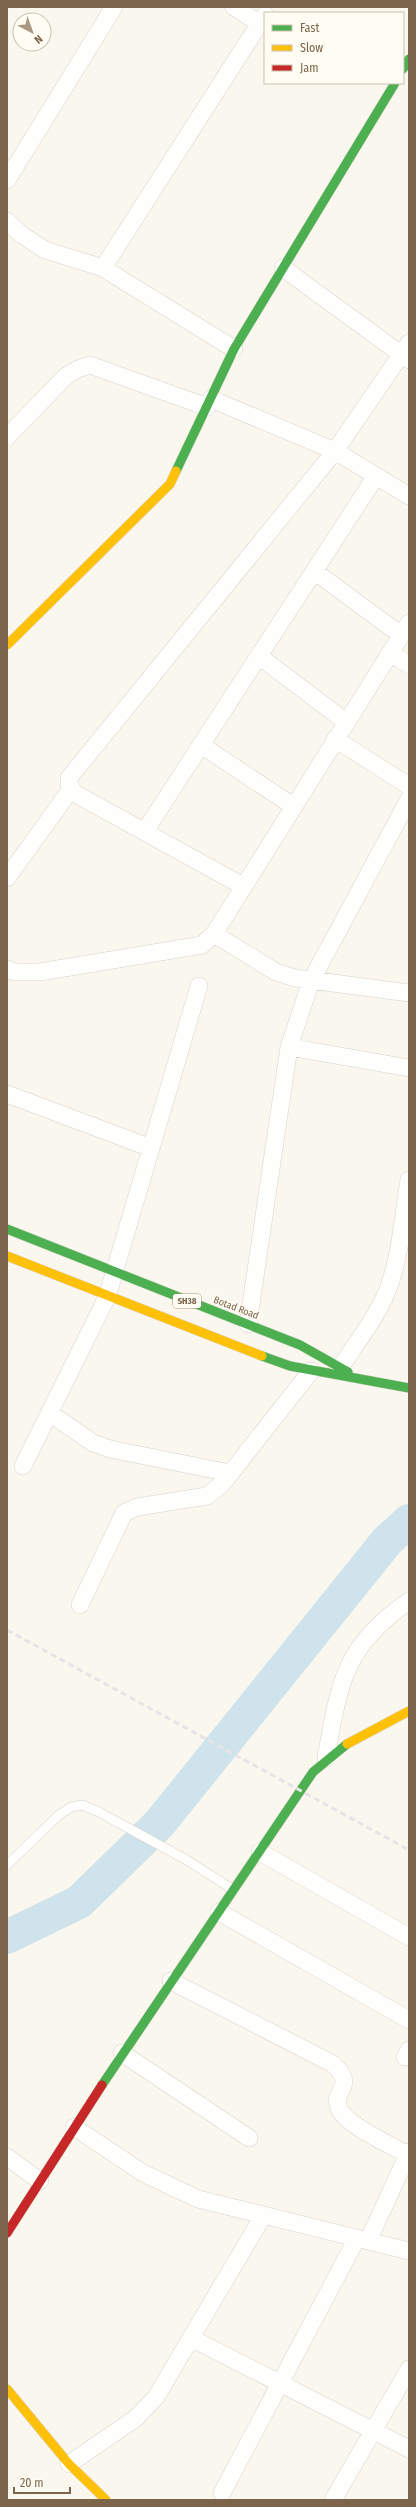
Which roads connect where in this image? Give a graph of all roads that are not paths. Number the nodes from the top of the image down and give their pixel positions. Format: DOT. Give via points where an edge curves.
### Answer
graph roads {
  1 [pos="114,7"];
  2 [pos="234,7"];
  3 [pos="264,17"];
  4 [pos="394,84"];
  5 [pos="7,180"];
  6 [pos="8,224"];
  7 [pos="103,268"];
  8 [pos="283,268"];
  9 [pos="234,349"];
  10 [pos="407,352"];
  11 [pos="209,403"];
  12 [pos="7,436"];
  13 [pos="335,451"];
  14 [pos="376,476"];
  15 [pos="408,494"];
  16 [pos="314,571"];
  17 [pos="405,629"];
  18 [pos="7,645"];
  19 [pos="390,654"];
  20 [pos="259,656"];
  21 [pos="409,665"];
  22 [pos="346,722"];
  23 [pos="335,739"];
  24 [pos="201,744"];
  25 [pos="409,786"];
  26 [pos="71,789"];
  27 [pos="409,799"];
  28 [pos="293,806"];
  29 [pos="144,831"];
  30 [pos="7,878"];
  31 [pos="243,886"];
  32 [pos="214,934"];
  33 [pos="7,970"];
  34 [pos="311,981"];
  35 [pos="199,986"];
  36 [pos="409,993"];
  37 [pos="289,1047"];
  38 [pos="409,1068"];
  39 [pos="7,1094"];
  40 [pos="151,1148"];
  41 [pos="409,1180"];
  42 [pos="7,1230"];
  43 [pos="7,1256"];
  44 [pos="114,1273"];
  45 [pos="108,1297"];
  46 [pos="248,1324"];
  47 [pos="340,1368"];
  48 [pos="312,1371"];
  49 [pos="363,1380"];
  50 [pos="409,1388"];
  51 [pos="51,1414"];
  52 [pos="23,1466"];
  53 [pos="230,1473"];
  54 [pos="409,1601"];
  55 [pos="80,1605"];
  56 [pos="409,1711"];
  57 [pos="326,1758"];
  58 [pos="260,1852"];
  59 [pos="7,1865"];
  60 [pos="234,1890"];
  61 [pos="219,1912"];
  62 [pos="409,1937"];
  63 [pos="171,1981"];
  64 [pos="409,2020"];
  65 [pos="122,2053"];
  66 [pos="74,2127"];
  67 [pos="249,2138"];
  68 [pos="408,2153"];
  69 [pos="7,2157"];
  70 [pos="40,2181"];
  71 [pos="263,2216"];
  72 [pos="7,2233"];
  73 [pos="363,2239"];
  74 [pos="409,2251"];
  75 [pos="191,2338"];
  76 [pos="409,2369"];
  77 [pos="280,2384"];
  78 [pos="7,2388"];
  79 [pos="375,2431"];
  80 [pos="409,2449"];
  81 [pos="70,2464"];
  82 [pos="222,2493"];
  83 [pos="106,2500"];
  84 [pos="333,2500"];
  1 -- 5 [label="street"];
  2 -- 3 [label="street"];
  3 -- 7 [label="street"];
  4 -- 8 [label="street"];
  6 -- 7 [label="street" via="45,250"];
  7 -- 9 [label="street"];
  8 -- 9 [label="street"];
  8 -- 10 [label="street"];
  9 -- 11 [label="street"];
  10 -- 13 [label="street"];
  11 -- 12 [label="street" via="90,365 66,376"];
  11 -- 13 [label="street"];
  11 -- 18 [label="street" via="170,484"];
  13 -- 14 [label="street"];
  13 -- 26 [label="street" via="69,778"];
  14 -- 15 [label="street"];
  14 -- 16 [label="street"];
  16 -- 17 [label="street"];
  16 -- 20 [label="street"];
  17 -- 19 [label="street"];
  19 -- 21 [label="street"];
  19 -- 22 [label="street"];
  20 -- 22 [label="street"];
  20 -- 24 [label="street"];
  22 -- 23 [label="street"];
  23 -- 25 [label="street"];
  23 -- 28 [label="street"];
  24 -- 28 [label="street"];
  24 -- 29 [label="street"];
  26 -- 29 [label="street"];
  26 -- 30 [label="street"];
  27 -- 34 [label="street"];
  28 -- 31 [label="street"];
  29 -- 31 [label="street"];
  31 -- 32 [label="street"];
  32 -- 33 [label="street" via="202,945 188,949 40,972"];
  32 -- 34 [label="street" via="276,972"];
  34 -- 36 [label="street"];
  34 -- 37 [label="street"];
  35 -- 40 [label="street"];
  37 -- 38 [label="street"];
  37 -- 46 [label="street"];
  39 -- 40 [label="street"];
  40 -- 44 [label="street"];
  41 -- 47 [label="street" via="398,1249 388,1288 375,1315"];
  42 -- 44 [label="street, Botad Road / SH38"];
  43 -- 45 [label="street, Botad Road / SH38"];
  44 -- 45 [label="street"];
  44 -- 46 [label="street, Botad Road / SH38"];
  45 -- 48 [label="street, Botad Road / SH38" via="290,1366"];
  45 -- 51 [label="street"];
  46 -- 47 [label="street, Botad Road / SH38" via="300,1345"];
  47 -- 49 [label="street, Botad Road / SH38"];
  48 -- 49 [label="street, Botad Road / SH38"];
  48 -- 53 [label="street"];
  49 -- 50 [label="street, Botad Road / SH38"];
  51 -- 52 [label="street"];
  51 -- 53 [label="street" via="93,1442 110,1450"];
  53 -- 55 [label="street" via="222,1484 207,1496 138,1507 124,1513"];
  54 -- 57 [label="street" via="386,1618 365,1639 351,1660 337,1693"];
  56 -- 57 [label="street"];
  57 -- 58 [label="street" via="313,1772"];
  58 -- 60 [label="street"];
  58 -- 62 [label="street"];
  59 -- 60 [label="lane" via="59,1815 71,1807 82,1805 185,1859"];
  60 -- 61 [label="street"];
  61 -- 63 [label="street"];
  61 -- 64 [label="street"];
  63 -- 65 [label="street"];
  63 -- 68 [label="street" via="333,2064 342,2073 345,2084 337,2099 346,2120"];
  65 -- 66 [label="street"];
  65 -- 67 [label="street"];
  66 -- 70 [label="street"];
  66 -- 71 [label="street" via="143,2173 169,2186 198,2199"];
  68 -- 73 [label="street"];
  69 -- 70 [label="street"];
  70 -- 72 [label="street"];
  71 -- 73 [label="street"];
  71 -- 75 [label="street"];
  73 -- 74 [label="street"];
  73 -- 77 [label="street"];
  75 -- 77 [label="street"];
  75 -- 81 [label="street" via="146,2410"];
  76 -- 79 [label="street"];
  77 -- 79 [label="street"];
  77 -- 82 [label="street"];
  78 -- 81 [label="street"];
  79 -- 80 [label="street"];
  79 -- 84 [label="street"];
  81 -- 83 [label="street"];
}
